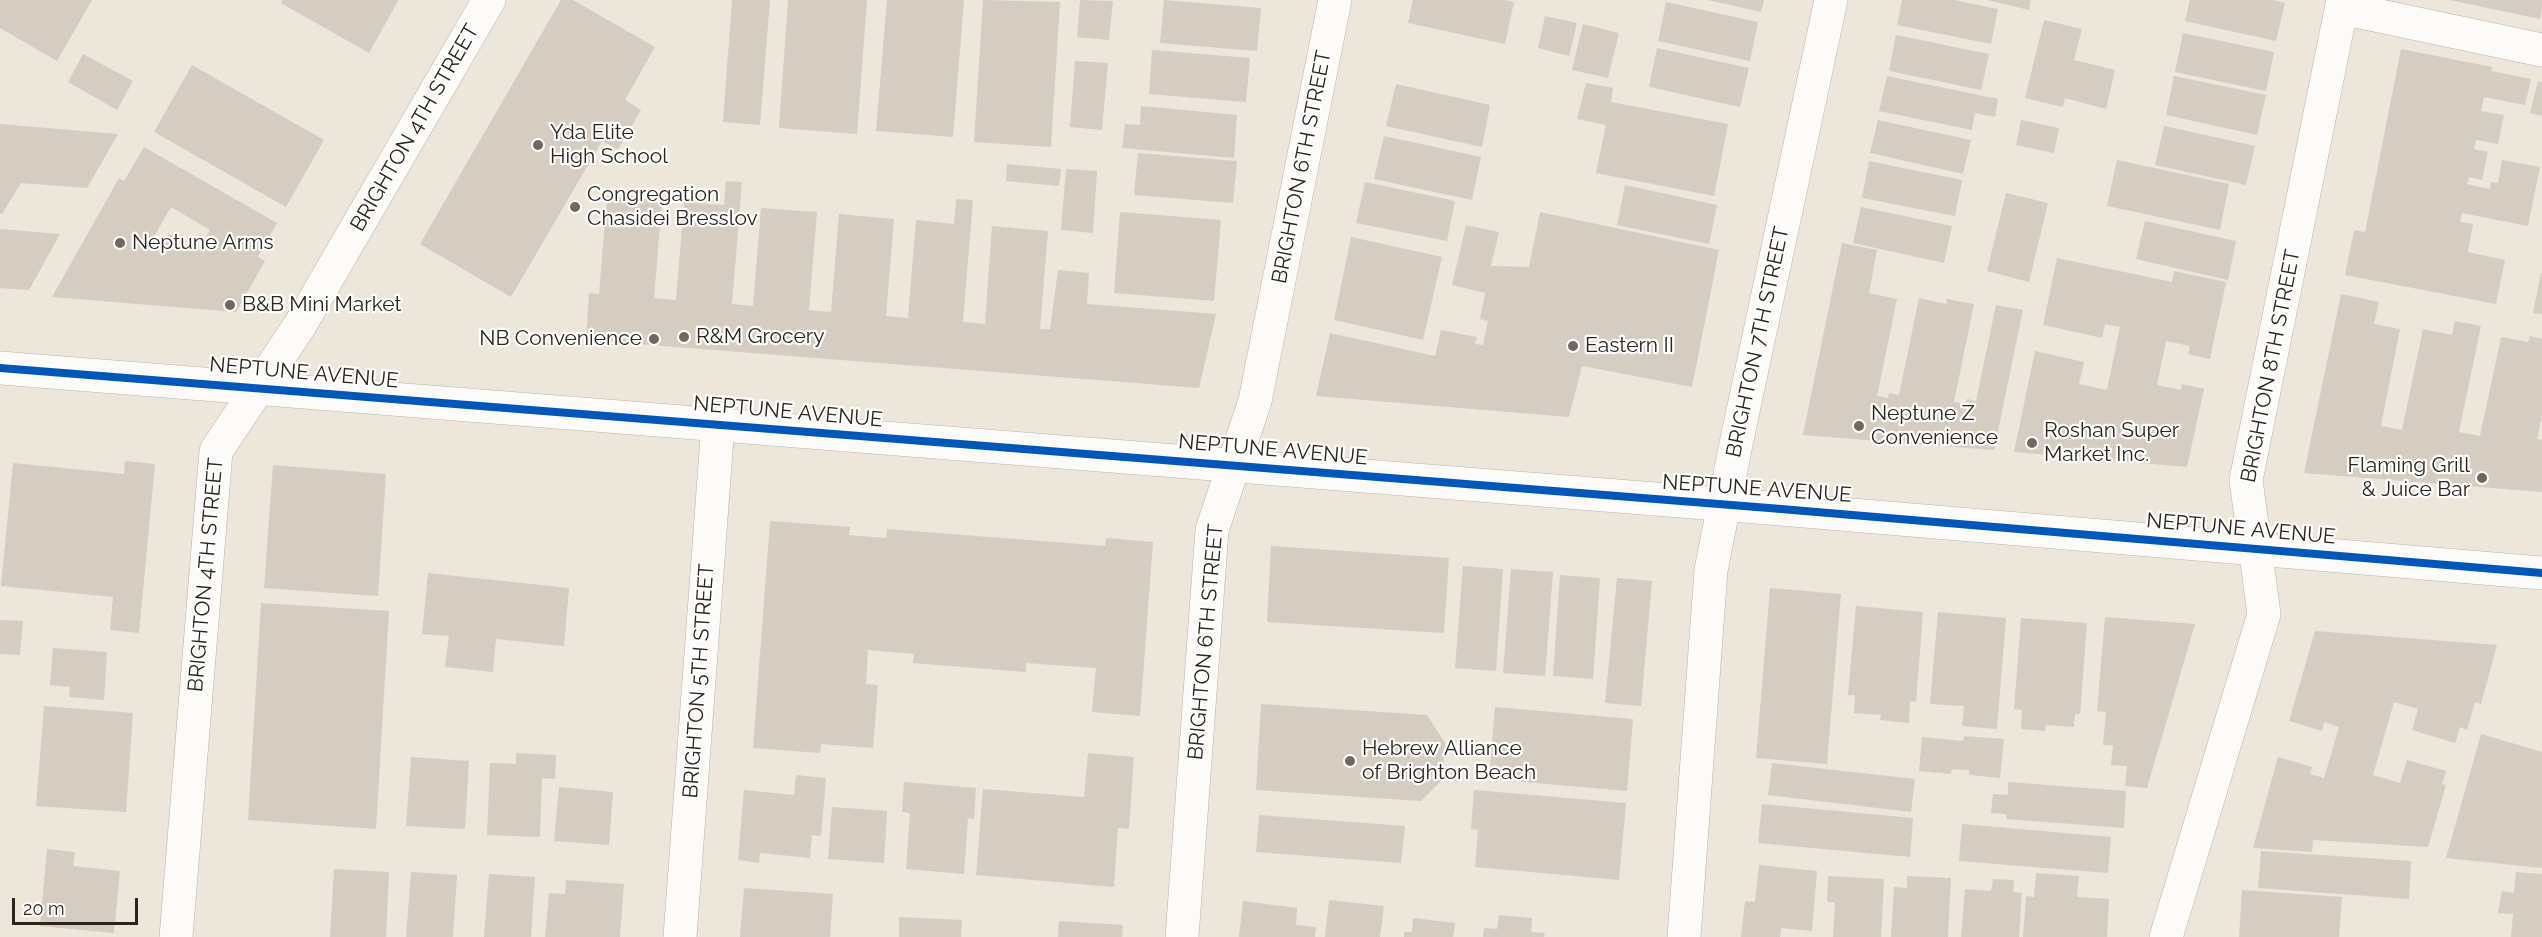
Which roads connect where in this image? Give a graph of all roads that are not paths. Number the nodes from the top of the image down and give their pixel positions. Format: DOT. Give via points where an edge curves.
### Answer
graph roads {
  1 [pos="489,0"];
  2 [pos="1335,0"];
  3 [pos="1832,0"];
  4 [pos="2343,4"];
  5 [pos="2542,50"];
  6 [pos="0,368"];
  7 [pos="259,388"];
  8 [pos="718,424"];
  9 [pos="1234,466"];
  10 [pos="1724,505"];
  11 [pos="2255,548"];
  12 [pos="2542,573"];
  13 [pos="176,937"];
  14 [pos="680,937"];
  15 [pos="1182,937"];
  16 [pos="1684,937"];
  17 [pos="2166,937"];
  1 -- 7 [label="street, BRIGHTON 4TH STREET" via="300,325"];
  2 -- 9 [label="street, BRIGHTON 6TH STREET" via="1255,401"];
  3 -- 10 [label="street, BRIGHTON 7TH STREET"];
  4 -- 5 [label="street"];
  4 -- 11 [label="street, BRIGHTON 8TH STREET" via="2246,480"];
  6 -- 7 [label="street, NEPTUNE AVENUE"];
  7 -- 8 [label="street, NEPTUNE AVENUE"];
  7 -- 13 [label="street, BRIGHTON 4TH STREET" via="216,451"];
  8 -- 9 [label="street, NEPTUNE AVENUE"];
  8 -- 14 [label="street, BRIGHTON 5TH STREET"];
  9 -- 10 [label="street, NEPTUNE AVENUE"];
  9 -- 15 [label="street, BRIGHTON 6TH STREET" via="1212,530"];
  10 -- 11 [label="street, NEPTUNE AVENUE"];
  10 -- 16 [label="street, BRIGHTON 7TH STREET" via="1711,570"];
  11 -- 12 [label="street, NEPTUNE AVENUE"];
  11 -- 17 [label="street, BRIGHTON 8TH STREET" via="2264,614"];
}
